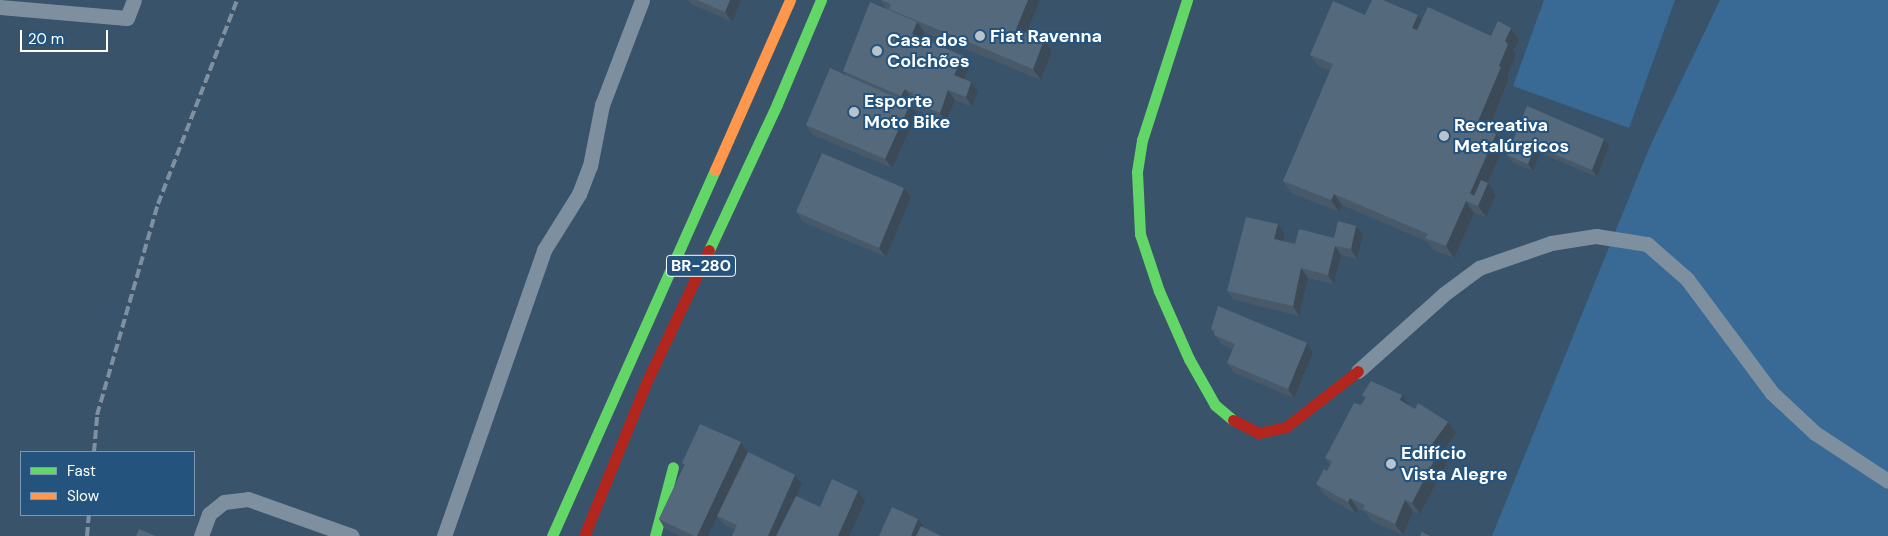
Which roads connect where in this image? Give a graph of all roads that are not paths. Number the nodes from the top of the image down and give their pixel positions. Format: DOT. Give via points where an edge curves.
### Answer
graph roads {
  1 [pos="134,0"];
  2 [pos="642,0"];
  3 [pos="790,0"];
  4 [pos="821,0"];
  5 [pos="1187,0"];
  6 [pos="0,7"];
  7 [pos="1358,371"];
  8 [pos="673,467"];
  9 [pos="1888,481"];
  10 [pos="551,534"];
  11 [pos="201,536"];
  12 [pos="352,536"];
  13 [pos="444,536"];
  14 [pos="584,536"];
  15 [pos="655,536"];
  1 -- 6 [label="lane" via="127,18"];
  2 -- 13 [label="lane" via="602,105 590,166 579,194 544,250"];
  3 -- 10 [label="main road, BR-280"];
  4 -- 14 [label="main road, BR-280" via="777,104 646,383"];
  5 -- 7 [label="main road" via="1142,140 1137,172 1140,234 1159,291 1189,359 1215,405 1237,423 1258,433 1286,427"];
  7 -- 9 [label="lane" via="1444,294 1479,268 1551,243 1596,236 1647,244 1687,279 1772,393 1815,433"];
  8 -- 15 [label="main road"];
  11 -- 12 [label="lane" via="209,514 224,502 248,499"];
}
